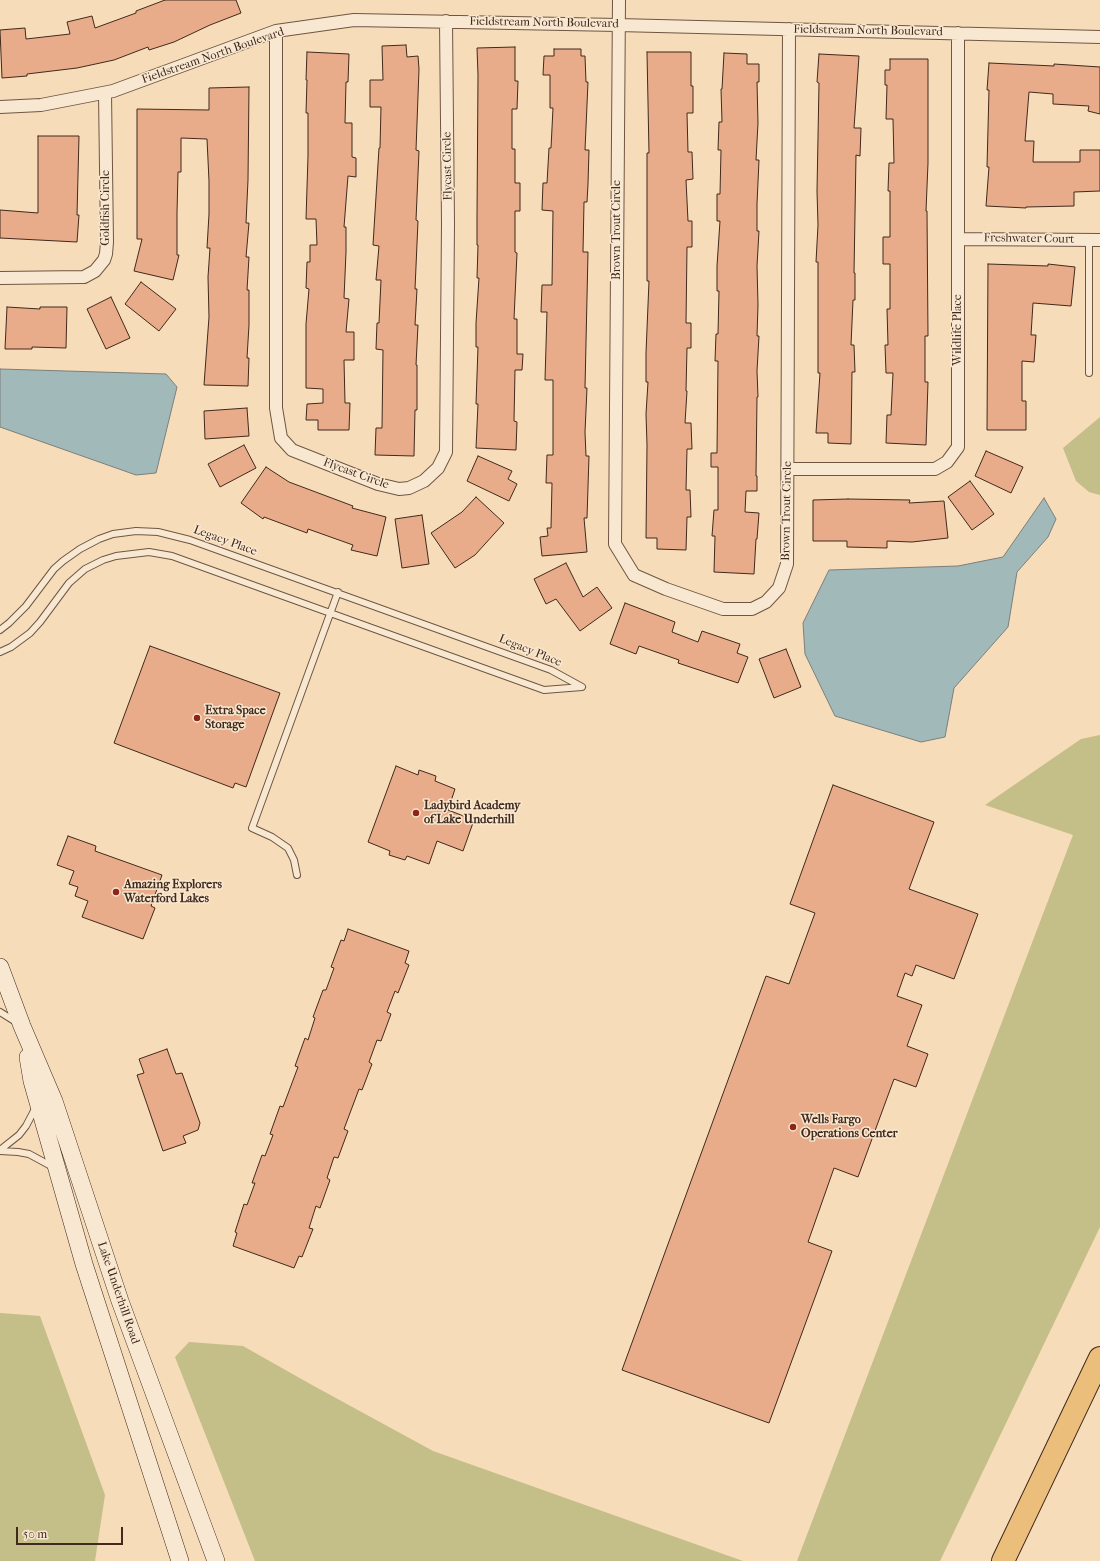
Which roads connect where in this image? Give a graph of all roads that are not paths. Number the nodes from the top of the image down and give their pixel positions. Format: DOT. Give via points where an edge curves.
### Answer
graph roads {
  1 [pos="618,0"];
  2 [pos="446,21"];
  3 [pos="618,25"];
  4 [pos="789,29"];
  5 [pos="276,31"];
  6 [pos="958,33"];
  7 [pos="1100,37"];
  8 [pos="105,92"];
  9 [pos="0,107"];
  10 [pos="958,238"];
  11 [pos="1095,240"];
  12 [pos="0,278"];
  13 [pos="1089,372"];
  14 [pos="788,469"];
  15 [pos="338,592"];
  16 [pos="330,613"];
  17 [pos="0,630"];
  18 [pos="0,652"];
  19 [pos="296,875"];
  20 [pos="0,967"];
  21 [pos="0,1012"];
  22 [pos="22,1026"];
  23 [pos="38,1102"];
  24 [pos="0,1150"];
  25 [pos="58,1171"];
  26 [pos="1100,1358"];
  27 [pos="180,1561"];
  28 [pos="216,1561"];
  29 [pos="1003,1561"];
  1 -- 3 [label="street, Brown Trout Circle"];
  2 -- 3 [label="street, Fieldstream North Boulevard"];
  2 -- 5 [label="street, Fieldstream North Boulevard" via="354,20"];
  2 -- 5 [label="street, Flycast Circle" via="446,452 438,468 424,481 409,488 399,489 378,484 292,450 281,438 276,408"];
  3 -- 4 [label="street, Fieldstream North Boulevard"];
  3 -- 14 [label="street, Brown Trout Circle" via="615,544 634,575 723,609 752,609 766,602 779,588 787,564"];
  4 -- 6 [label="street, Fieldstream North Boulevard"];
  4 -- 14 [label="street, Brown Trout Circle"];
  5 -- 8 [label="street, Fieldstream North Boulevard"];
  6 -- 7 [label="street, Fieldstream North Boulevard"];
  6 -- 10 [label="street, Wildlife Place"];
  8 -- 9 [label="street, Fieldstream North Boulevard" via="41,105"];
  8 -- 12 [label="street, Goldfish Circle" via="107,242 104,260 95,271 84,277"];
  10 -- 11 [label="street, Freshwater Court"];
  10 -- 14 [label="street, Wildlife Place" via="958,447 947,462 935,469"];
  11 -- 13 [label="lane"];
  15 -- 16 [label="lane"];
  15 -- 16 [label="lane, Legacy Place" via="551,670 582,688 544,690"];
  15 -- 17 [label="lane, Legacy Place" via="182,537 148,531 125,532 99,539 68,556 49,574 18,614"];
  16 -- 18 [label="lane, Legacy Place" via="172,556 132,553 103,560 82,572 69,582 30,633"];
  16 -- 19 [label="lane" via="252,828 288,848 294,860"];
  20 -- 22 [label="street, Lake Underhill Road"];
  21 -- 22 [label="lane"];
  22 -- 23 [label="street, Lake Underhill Road"];
  22 -- 28 [label="street, Lake Underhill Road" via="54,1101 123,1308"];
  23 -- 24 [label="lane" via="23,1131"];
  23 -- 25 [label="street, Lake Underhill Road"];
  24 -- 25 [label="lane" via="29,1154"];
  25 -- 27 [label="street, Lake Underhill Road" via="84,1264"];
  26 -- 29 [label="highway"];
}
